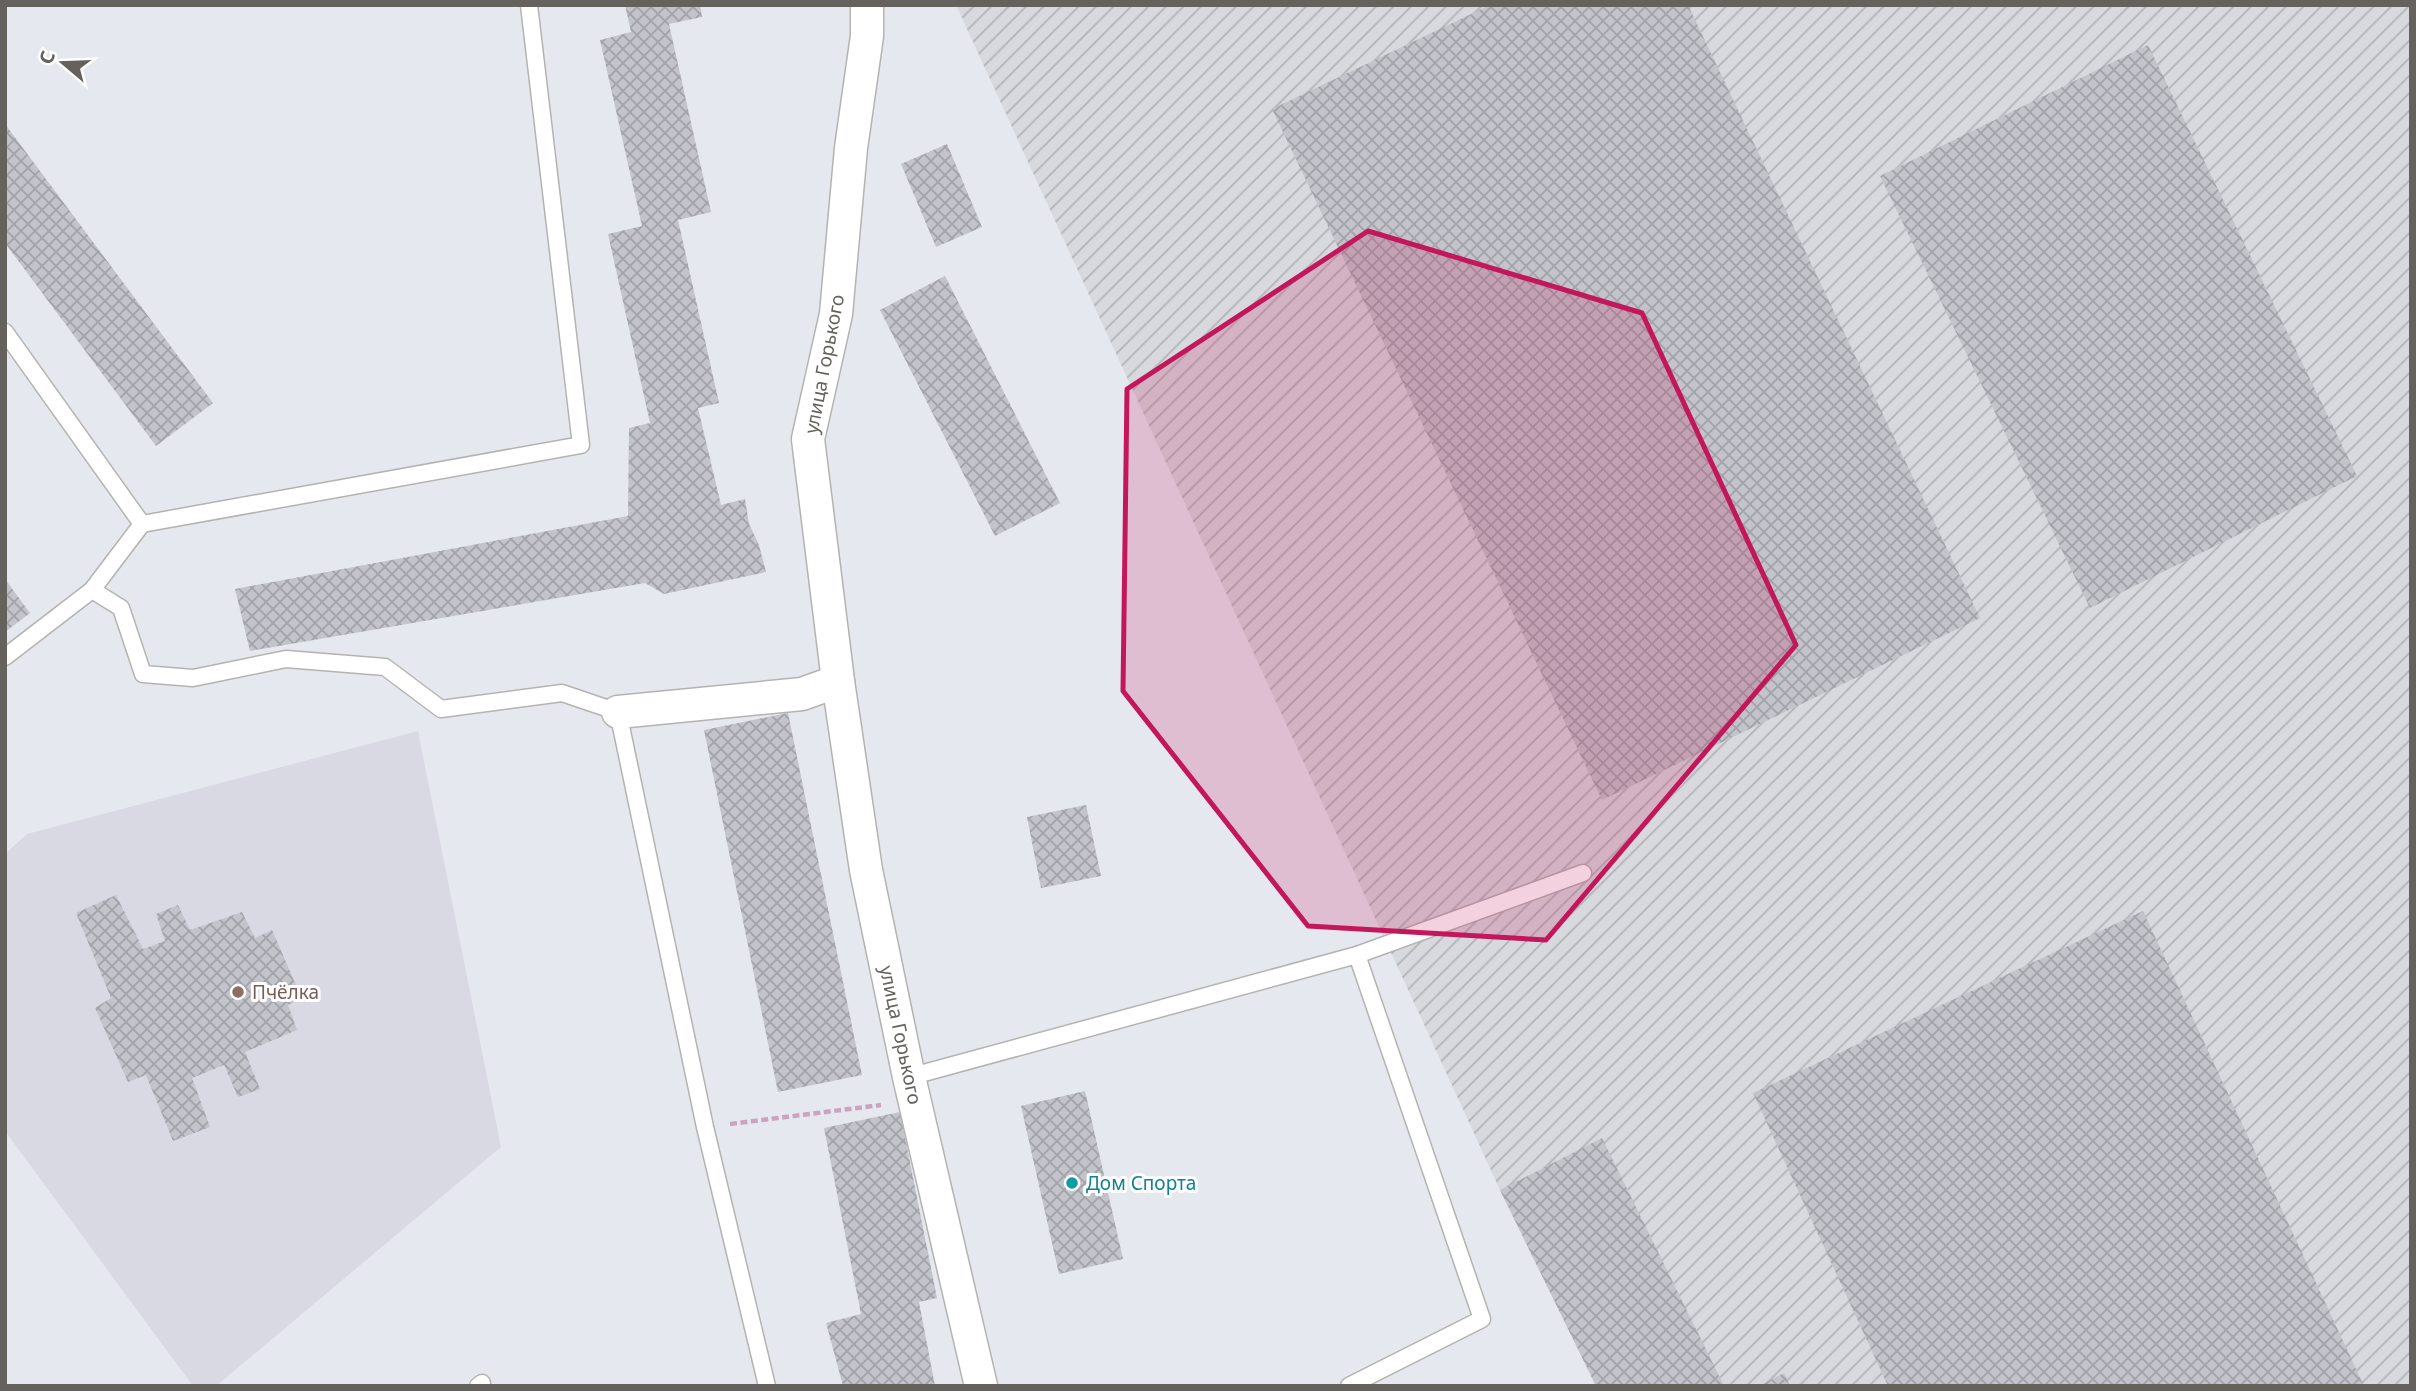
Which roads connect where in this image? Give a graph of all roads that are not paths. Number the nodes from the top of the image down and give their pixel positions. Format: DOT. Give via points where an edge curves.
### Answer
graph roads {
  1 [pos="529,5"];
  2 [pos="867,5"];
  3 [pos="5,332"];
  4 [pos="142,524"];
  5 [pos="92,590"];
  6 [pos="5,657"];
  7 [pos="838,681"];
  8 [pos="618,712"];
  9 [pos="1583,873"];
  10 [pos="1357,955"];
  11 [pos="901,1090"];
  12 [pos="767,1386"];
  13 [pos="981,1386"];
  14 [pos="1349,1386"];
  1 -- 4 [label="lane" via="581,445"];
  2 -- 7 [label="street, улица Горького" via="836,314 808,439"];
  3 -- 4 [label="lane"];
  4 -- 5 [label="lane"];
  5 -- 6 [label="lane"];
  5 -- 8 [label="lane" via="121,608 143,674 193,678 286,659 385,667 441,709 562,693"];
  7 -- 8 [label="street" via="802,694"];
  7 -- 11 [label="street, улица Горького"];
  8 -- 12 [label="lane" via="705,1128"];
  9 -- 10 [label="lane"];
  10 -- 11 [label="lane"];
  10 -- 14 [label="lane" via="1482,1320"];
  11 -- 13 [label="street, улица Горького"];
}
